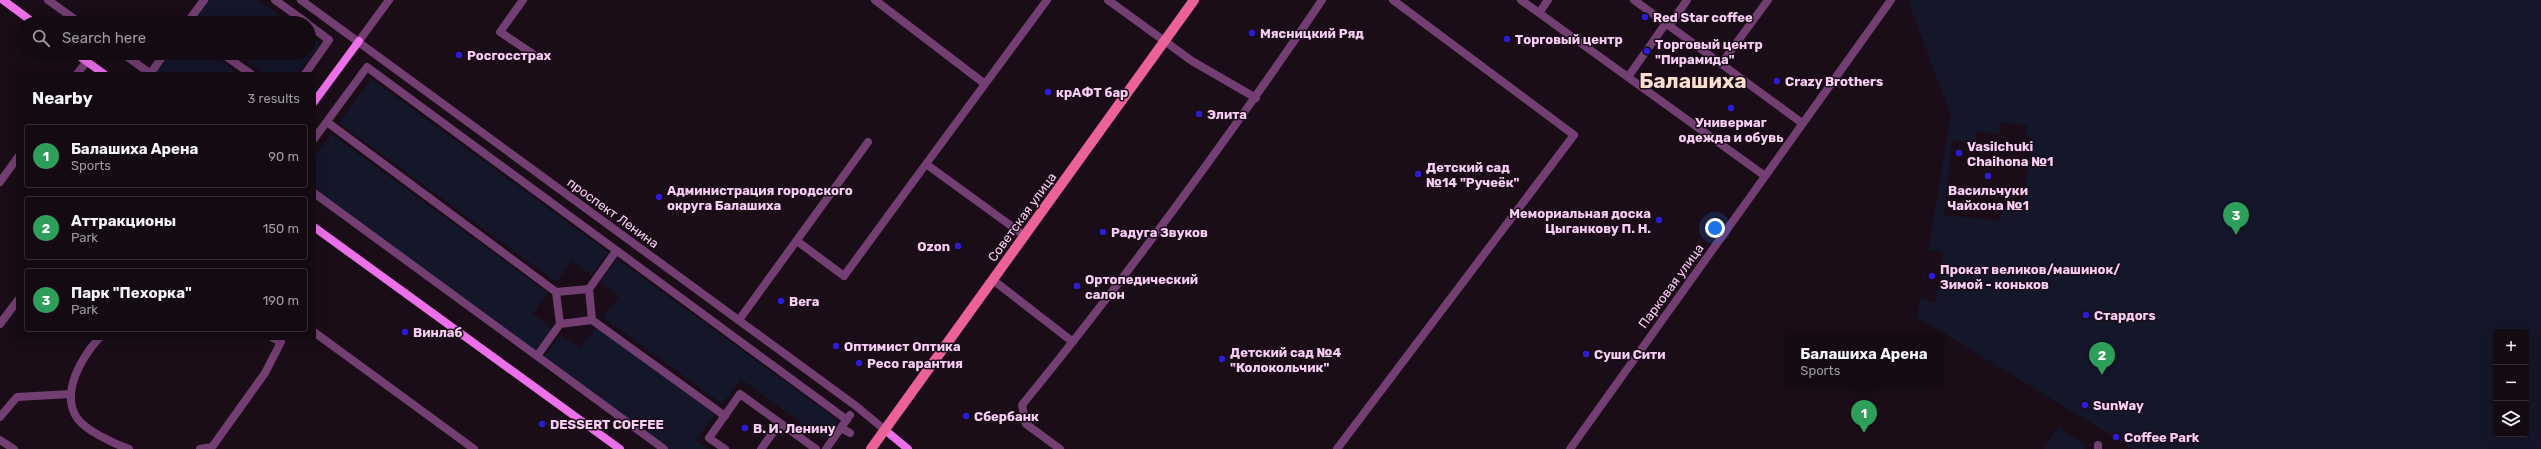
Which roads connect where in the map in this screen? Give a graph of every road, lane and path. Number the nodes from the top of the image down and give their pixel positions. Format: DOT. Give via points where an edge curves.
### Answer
graph roads {
  1 [pos="3,0"];
  2 [pos="48,0"];
  3 [pos="204,0"];
  4 [pos="275,0"];
  5 [pos="301,0"];
  6 [pos="389,0"];
  7 [pos="523,0"];
  8 [pos="875,0"];
  9 [pos="1047,0"];
  10 [pos="1108,0"];
  11 [pos="1194,0"];
  12 [pos="1322,0"];
  13 [pos="1393,0"];
  14 [pos="1522,0"];
  15 [pos="1548,0"];
  16 [pos="1634,0"];
  17 [pos="1687,0"];
  18 [pos="1768,0"];
  19 [pos="1891,0"];
  20 [pos="1539,12"];
  21 [pos="25,16"];
  22 [pos="70,16"];
  23 [pos="192,16"];
  24 [pos="297,16"];
  25 [pos="1667,24"];
  26 [pos="316,30"];
  27 [pos="359,41"];
  28 [pos="1164,42"];
  29 [pos="532,54"];
  30 [pos="316,58"];
  31 [pos="132,60"];
  32 [pos="160,60"];
  33 [pos="232,60"];
  34 [pos="314,60"];
  35 [pos="86,61"];
  36 [pos="1722,64"];
  37 [pos="78,72"];
  38 [pos="101,72"];
  39 [pos="148,72"];
  40 [pos="152,72"];
  41 [pos="249,72"];
  42 [pos="305,72"];
  43 [pos="1628,77"];
  44 [pos="985,84"];
  45 [pos="1256,98"];
  46 [pos="316,99"];
  47 [pos="327,122"];
  48 [pos="1802,124"];
  49 [pos="316,136"];
  50 [pos="868,142"];
  51 [pos="16,160"];
  52 [pos="926,164"];
  53 [pos="1765,176"];
  54 [pos="0,182"];
  55 [pos="316,194"];
  56 [pos="316,228"];
  57 [pos="1025,236"];
  58 [pos="797,240"];
  59 [pos="616,251"];
  60 [pos="993,280"];
  61 [pos="589,288"];
  62 [pos="556,292"];
  63 [pos="16,303"];
  64 [pos="592,320"];
  65 [pos="739,320"];
  66 [pos="0,324"];
  67 [pos="560,324"];
  68 [pos="316,333"];
  69 [pos="98,340"];
  70 [pos="282,340"];
  71 [pos="1073,342"];
  72 [pos="537,356"];
  73 [pos="70,394"];
  74 [pos="725,416"];
  75 [pos="0,417"];
  76 [pos="780,423"];
  77 [pos="841,428"];
  78 [pos="885,430"];
  79 [pos="850,433"];
  80 [pos="0,440"];
  81 [pos="211,448"];
  82 [pos="469,448"];
  83 [pos="14,449"];
  84 [pos="130,449"];
  85 [pos="200,449"];
  86 [pos="620,449"];
  87 [pos="664,449"];
  88 [pos="725,449"];
  89 [pos="761,449"];
  90 [pos="816,449"];
  91 [pos="826,449"];
  92 [pos="871,449"];
  93 [pos="908,449"];
  94 [pos="1060,449"];
  95 [pos="1337,449"];
  96 [pos="1570,449"];
  1 -- 21 [label="street"];
  2 -- 22 [label="street"];
  3 -- 23 [label="street"];
  4 -- 24 [label="street"];
  5 -- 27 [label="street, проспект Ленина"];
  6 -- 27 [label="street"];
  7 -- 29 [label="street" via="500,32"];
  8 -- 44 [label="street"];
  9 -- 44 [label="street"];
  10 -- 28 [label="street"];
  11 -- 28 [label="main road, Советская улица"];
  12 -- 45 [label="street"];
  13 -- 95 [label="street" via="1574,134"];
  14 -- 20 [label="street"];
  15 -- 20 [label="street"];
  16 -- 25 [label="street"];
  17 -- 25 [label="street"];
  18 -- 36 [label="street"];
  19 -- 48 [label="street, Парковая улица"];
  20 -- 43 [label="street"];
  25 -- 36 [label="street"];
  25 -- 43 [label="street"];
  26 -- 30 [label="street" via="329,40"];
  27 -- 46 [label="street"];
  27 -- 65 [label="street, проспект Ленина"];
  28 -- 45 [label="street"];
  28 -- 57 [label="main road, Советская улица"];
  31 -- 39 [label="street"];
  32 -- 40 [label="street"];
  33 -- 41 [label="street"];
  34 -- 42 [label="street"];
  35 -- 37 [label="street"];
  35 -- 38 [label="street"];
  36 -- 48 [label="street"];
  43 -- 53 [label="street"];
  44 -- 52 [label="street"];
  45 -- 71 [label="street"];
  47 -- 49 [label="street"];
  47 -- 59 [label="street" via="367,67"];
  47 -- 62 [label="street"];
  48 -- 53 [label="street, Парковая улица"];
  50 -- 58 [label="street"];
  51 -- 54 [label="street"];
  52 -- 57 [label="street"];
  52 -- 58 [label="street" via="844,276"];
  53 -- 96 [label="street, Парковая улица"];
  55 -- 72 [label="street"];
  56 -- 86 [label="street"];
  57 -- 60 [label="main road, Советская улица"];
  58 -- 65 [label="street"];
  59 -- 61 [label="street"];
  59 -- 77 [label="street" via="848,418"];
  60 -- 71 [label="street"];
  60 -- 78 [label="main road, Советская улица"];
  61 -- 62 [label="street"];
  61 -- 64 [label="street"];
  62 -- 67 [label="street"];
  63 -- 66 [label="street"];
  64 -- 67 [label="street"];
  64 -- 74 [label="street"];
  65 -- 78 [label="street, проспект Ленина"];
  67 -- 72 [label="street"];
  68 -- 82 [label="street"];
  69 -- 73 [label="street" via="76,375"];
  70 -- 81 [label="street" via="265,373"];
  71 -- 94 [label="street" via="1022,405 1026,424"];
  72 -- 87 [label="street"];
  73 -- 75 [label="street" via="17,396"];
  73 -- 84 [label="street" via="77,418 105,440"];
  74 -- 76 [label="street" via="740,394"];
  74 -- 88 [label="street" via="709,438"];
  76 -- 89 [label="street"];
  76 -- 90 [label="street"];
  77 -- 79 [label="street"];
  77 -- 91 [label="street"];
  78 -- 92 [label="main road, Советская улица"];
  78 -- 93 [label="street, проспект Ленина"];
  80 -- 83 [label="street"];
  81 -- 85 [label="street"];
}
